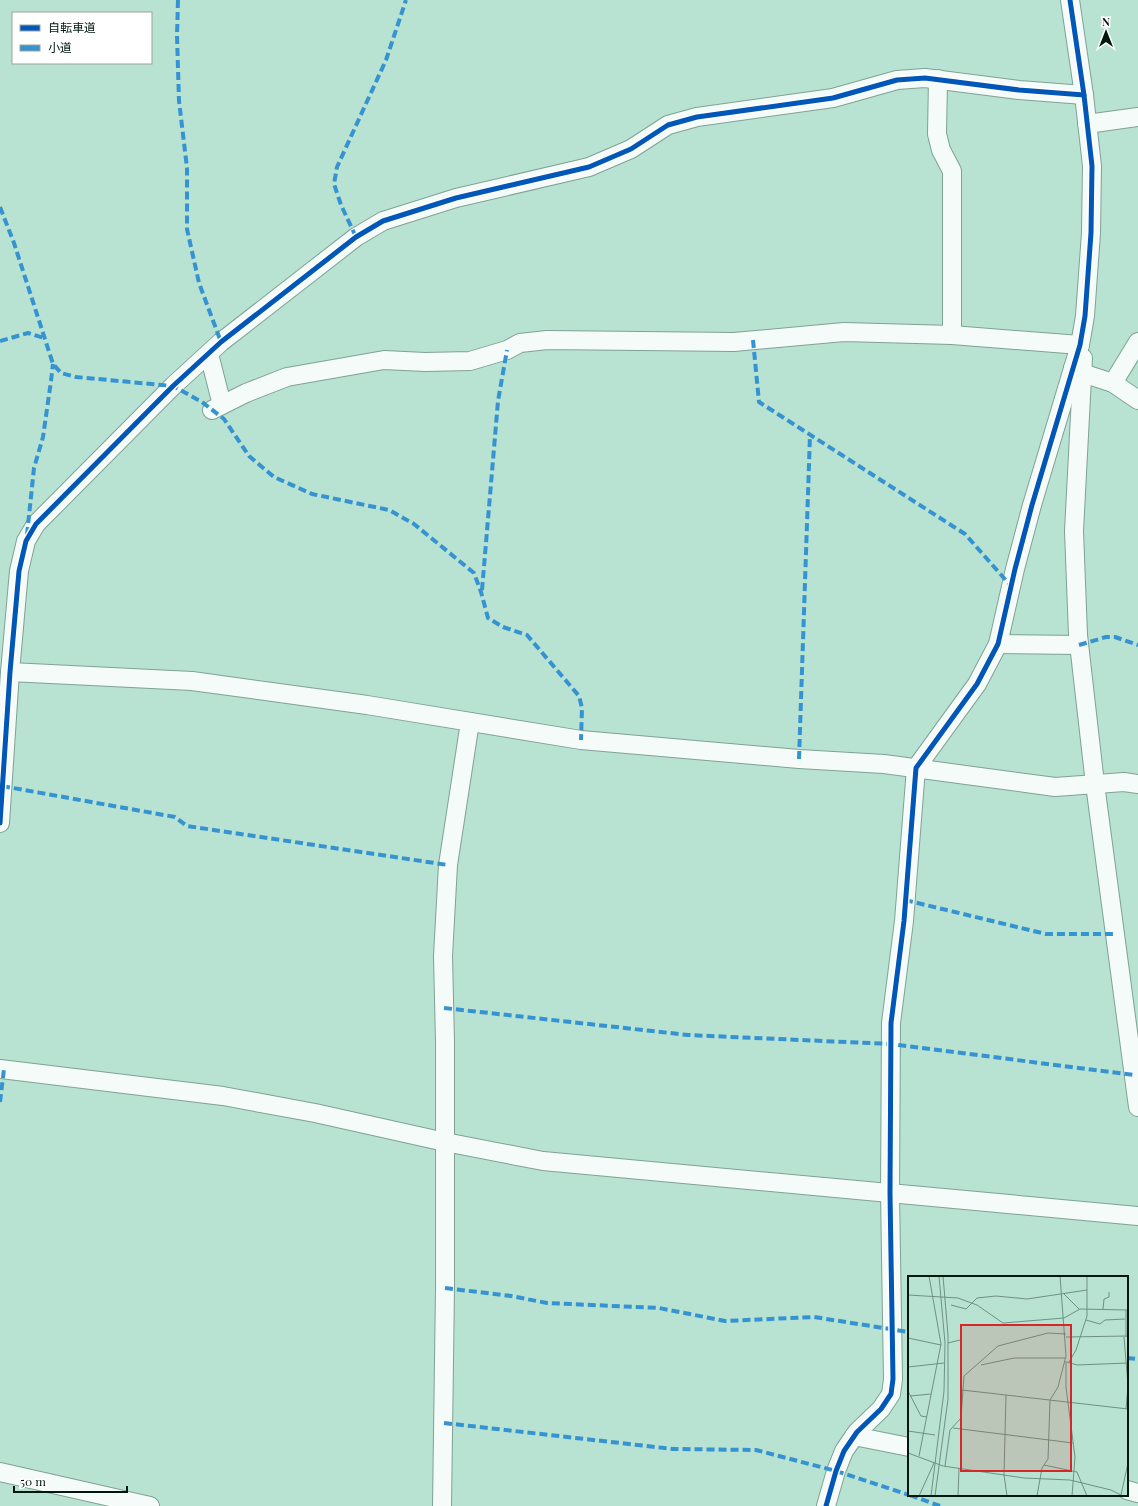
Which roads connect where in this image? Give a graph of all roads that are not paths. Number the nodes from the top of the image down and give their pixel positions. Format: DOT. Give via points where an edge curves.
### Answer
graph roads {
  1 [pos="1070,0"];
  2 [pos="938,79"];
  3 [pos="1084,95"];
  4 [pos="1138,117"];
  5 [pos="1087,124"];
  6 [pos="1085,316"];
  7 [pos="952,336"];
  8 [pos="1138,342"];
  9 [pos="1080,345"];
  10 [pos="209,354"];
  11 [pos="1078,370"];
  12 [pos="1113,383"];
  13 [pos="1138,400"];
  14 [pos="998,644"];
  15 [pos="1079,645"];
  16 [pos="10,672"];
  17 [pos="470,722"];
  18 [pos="916,768"];
  19 [pos="1095,784"];
  20 [pos="1138,784"];
  21 [pos="0,823"];
  22 [pos="0,1069"];
  23 [pos="1138,1107"];
  24 [pos="445,1142"];
  25 [pos="890,1193"];
  26 [pos="1138,1216"];
  27 [pos="854,1436"];
  28 [pos="908,1447"];
  29 [pos="0,1472"];
  30 [pos="1128,1490"];
  31 [pos="1138,1493"];
  32 [pos="150,1506"];
  33 [pos="442,1506"];
  34 [pos="826,1506"];
  1 -- 3 [label="street"];
  2 -- 3 [label="street" via="1019,90"];
  2 -- 7 [label="street" via="936,134 952,171"];
  2 -- 10 [label="street" via="897,80 833,98 697,117 668,125 631,149 589,167 456,198 383,221 356,237"];
  3 -- 5 [label="street"];
  4 -- 5 [label="street"];
  5 -- 6 [label="street" via="1092,166"];
  6 -- 9 [label="street"];
  6 -- 11 [label="street"];
  7 -- 9 [label="street"];
  7 -- 10 [label="street" via="844,332 734,342 547,340 520,343 507,350 470,361 384,360 287,377 217,407"];
  8 -- 12 [label="street"];
  9 -- 11 [label="street"];
  10 -- 16 [label="street" via="36,524 26,541 20,571"];
  11 -- 12 [label="street"];
  11 -- 14 [label="street" via="1032,505"];
  11 -- 15 [label="street" via="1074,531"];
  12 -- 13 [label="street"];
  14 -- 15 [label="street"];
  14 -- 18 [label="street" via="978,684"];
  15 -- 19 [label="street"];
  16 -- 17 [label="street" via="192,681"];
  16 -- 21 [label="street"];
  17 -- 18 [label="street" via="581,740"];
  17 -- 24 [label="street" via="448,865 443,956"];
  18 -- 19 [label="street" via="1055,787"];
  18 -- 25 [label="street" via="904,921 891,1023"];
  19 -- 20 [label="street"];
  19 -- 23 [label="street"];
  22 -- 24 [label="street" via="224,1096"];
  24 -- 25 [label="street" via="543,1161"];
  24 -- 33 [label="street"];
  25 -- 26 [label="street"];
  25 -- 27 [label="street" via="893,1329 891,1394 881,1409"];
  27 -- 28 [label="street"];
  27 -- 34 [label="street" via="844,1451"];
  29 -- 32 [label="street"];
  30 -- 31 [label="street"];
}
